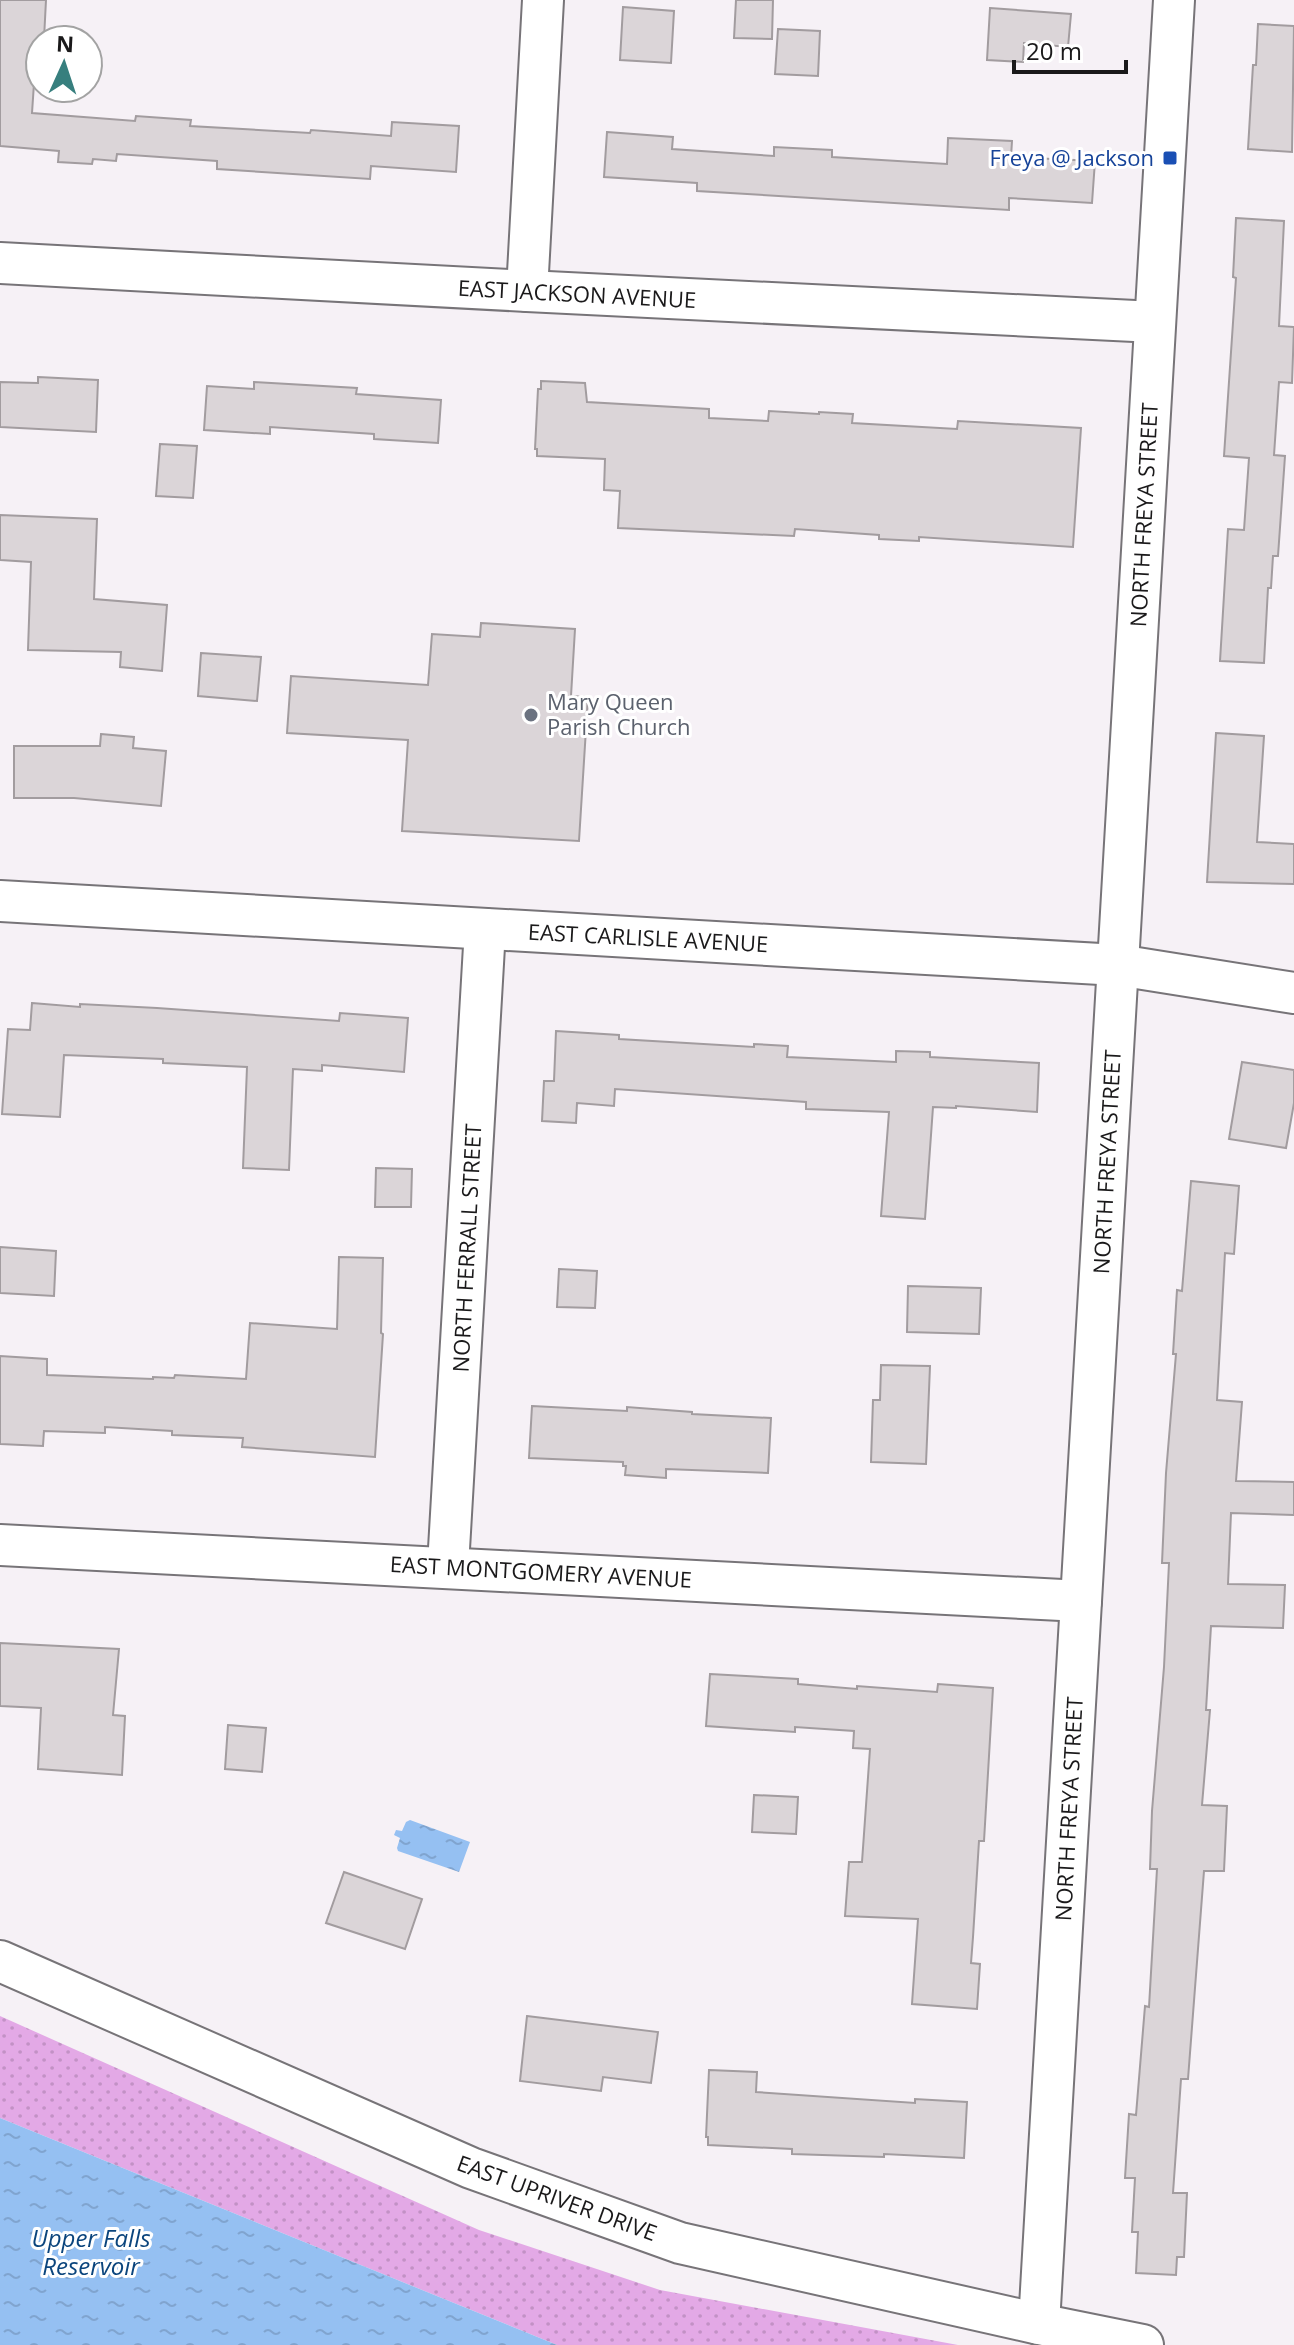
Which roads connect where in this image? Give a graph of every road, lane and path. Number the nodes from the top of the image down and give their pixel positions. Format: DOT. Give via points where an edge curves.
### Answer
graph roads {
  1 [pos="543,0"];
  2 [pos="1174,0"];
  3 [pos="0,263"];
  4 [pos="527,291"];
  5 [pos="1155,322"];
  6 [pos="0,901"];
  7 [pos="485,929"];
  8 [pos="1118,965"];
  9 [pos="1294,993"];
  10 [pos="0,1545"];
  11 [pos="448,1566"];
  12 [pos="1081,1601"];
  13 [pos="0,1961"];
  14 [pos="1039,2324"];
  15 [pos="1143,2345"];
  1 -- 4 [label="street"];
  2 -- 5 [label="street, NORTH FREYA STREET"];
  3 -- 4 [label="street, EAST JACKSON AVENUE"];
  4 -- 5 [label="street, EAST JACKSON AVENUE"];
  5 -- 8 [label="street, NORTH FREYA STREET"];
  6 -- 7 [label="street, EAST CARLISLE AVENUE"];
  7 -- 8 [label="street, EAST CARLISLE AVENUE"];
  7 -- 11 [label="street, NORTH FERRALL STREET"];
  8 -- 9 [label="street, EAST CARLISLE AVENUE"];
  8 -- 12 [label="street, NORTH FREYA STREET"];
  10 -- 11 [label="street, EAST MONTGOMERY AVENUE"];
  11 -- 12 [label="street, EAST MONTGOMERY AVENUE"];
  12 -- 14 [label="street, NORTH FREYA STREET"];
  13 -- 14 [label="street, EAST UPRIVER DRIVE" via="471,2168 680,2243"];
  14 -- 15 [label="street, EAST UPRIVER DRIVE"];
}
